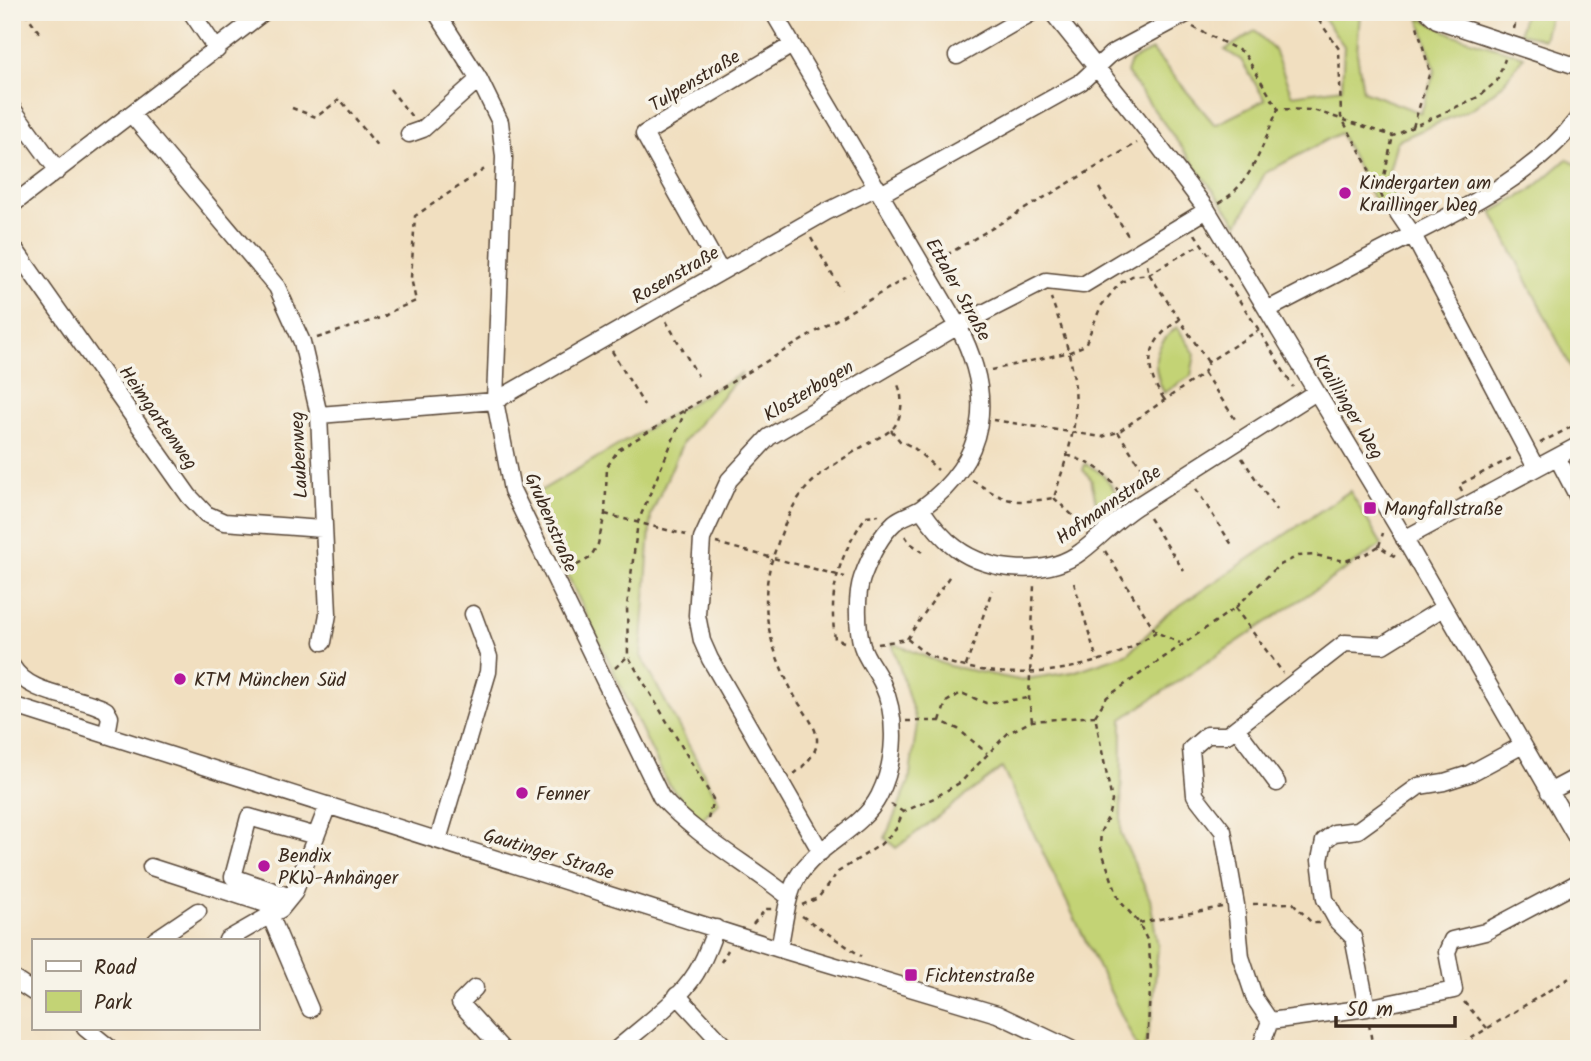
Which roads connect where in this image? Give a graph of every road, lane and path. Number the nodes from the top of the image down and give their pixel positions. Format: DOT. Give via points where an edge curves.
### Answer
graph roads {
  1 [pos="25,12"];
  2 [pos="191,12"];
  3 [pos="264,12"];
  4 [pos="436,12"];
  5 [pos="773,12"];
  6 [pos="1033,12"];
  7 [pos="1052,12"];
  8 [pos="1313,12"];
  9 [pos="1189,13"];
  10 [pos="1421,13"];
  11 [pos="41,36"];
  12 [pos="1510,44"];
  13 [pos="792,45"];
  14 [pos="217,50"];
  15 [pos="957,56"];
  16 [pos="1096,67"];
  17 [pos="1579,67"];
  18 [pos="479,79"];
  19 [pos="390,89"];
  20 [pos="12,108"];
  21 [pos="292,108"];
  22 [pos="1278,109"];
  23 [pos="132,115"];
  24 [pos="1340,117"];
  25 [pos="1579,117"];
  26 [pos="1413,127"];
  27 [pos="416,132"];
  28 [pos="1150,134"];
  29 [pos="1393,136"];
  30 [pos="378,147"];
  31 [pos="504,157"];
  32 [pos="58,171"];
  33 [pos="1099,188"];
  34 [pos="879,191"];
  35 [pos="1380,194"];
  36 [pos="12,205"];
  37 [pos="1207,210"];
  38 [pos="1394,212"];
  39 [pos="1188,222"];
  40 [pos="803,225"];
  41 [pos="1413,235"];
  42 [pos="1201,244"];
  43 [pos="12,245"];
  44 [pos="1140,250"];
  45 [pos="925,267"];
  46 [pos="721,272"];
  47 [pos="1149,274"];
  48 [pos="1046,282"];
  49 [pos="841,290"];
  50 [pos="658,308"];
  51 [pos="1267,310"];
  52 [pos="1179,320"];
  53 [pos="958,326"];
  54 [pos="1259,330"];
  55 [pos="605,338"];
  56 [pos="302,342"];
  57 [pos="1070,352"];
  58 [pos="1208,362"];
  59 [pos="887,367"];
  60 [pos="978,373"];
  61 [pos="1204,373"];
  62 [pos="698,376"];
  63 [pos="1296,392"];
  64 [pos="1316,392"];
  65 [pos="1164,399"];
  66 [pos="495,401"];
  67 [pos="644,405"];
  68 [pos="687,408"];
  69 [pos="319,415"];
  70 [pos="980,417"];
  71 [pos="1579,423"];
  72 [pos="1239,425"];
  73 [pos="891,430"];
  74 [pos="1118,432"];
  75 [pos="1073,433"];
  76 [pos="1579,445"];
  77 [pos="1526,450"];
  78 [pos="1067,454"];
  79 [pos="1241,456"];
  80 [pos="1557,457"];
  81 [pos="1536,468"];
  82 [pos="954,477"];
  83 [pos="1151,482"];
  84 [pos="1194,486"];
  85 [pos="1054,498"];
  86 [pos="1454,498"];
  87 [pos="1123,499"];
  88 [pos="1579,499"];
  89 [pos="920,509"];
  90 [pos="1276,510"];
  91 [pos="605,514"];
  92 [pos="1148,516"];
  93 [pos="638,522"];
  94 [pos="895,522"];
  95 [pos="322,529"];
  96 [pos="1382,533"];
  97 [pos="1096,538"];
  98 [pos="702,539"];
  99 [pos="1404,539"];
  100 [pos="1232,545"];
  101 [pos="1378,546"];
  102 [pos="923,552"];
  103 [pos="773,557"];
  104 [pos="1035,568"];
  105 [pos="1184,571"];
  106 [pos="951,573"];
  107 [pos="836,575"];
  108 [pos="553,578"];
  109 [pos="861,580"];
  110 [pos="1074,583"];
  111 [pos="992,590"];
  112 [pos="1235,608"];
  113 [pos="1443,608"];
  114 [pos="473,614"];
  115 [pos="1156,632"];
  116 [pos="907,639"];
  117 [pos="323,642"];
  118 [pos="1181,644"];
  119 [pos="862,647"];
  120 [pos="1097,661"];
  121 [pos="12,666"];
  122 [pos="966,666"];
  123 [pos="1030,673"];
  124 [pos="1291,684"];
  125 [pos="1029,698"];
  126 [pos="12,705"];
  127 [pos="1095,716"];
  128 [pos="893,720"];
  129 [pos="940,721"];
  130 [pos="1032,721"];
  131 [pos="1236,728"];
  132 [pos="107,734"];
  133 [pos="1521,746"];
  134 [pos="987,754"];
  135 [pos="1579,776"];
  136 [pos="780,781"];
  137 [pos="1277,783"];
  138 [pos="1549,792"];
  139 [pos="328,805"];
  140 [pos="701,835"];
  141 [pos="316,836"];
  142 [pos="438,840"];
  143 [pos="1579,842"];
  144 [pos="821,852"];
  145 [pos="151,867"];
  146 [pos="1579,882"];
  147 [pos="789,902"];
  148 [pos="281,907"];
  149 [pos="198,911"];
  150 [pos="716,928"];
  151 [pos="749,929"];
  152 [pos="156,939"];
  153 [pos="229,939"];
  154 [pos="779,949"];
  155 [pos="867,960"];
  156 [pos="1579,972"];
  157 [pos="12,978"];
  158 [pos="475,988"];
  159 [pos="1454,990"];
  160 [pos="32,991"];
  161 [pos="677,995"];
  162 [pos="1367,1008"];
  163 [pos="310,1009"];
  164 [pos="1270,1021"];
  165 [pos="1487,1028"];
  166 [pos="91,1030"];
  167 [pos="111,1049"];
  168 [pos="502,1049"];
  169 [pos="617,1049"];
  170 [pos="727,1049"];
  171 [pos="1071,1049"];
  172 [pos="1260,1049"];
  173 [pos="1373,1049"];
  174 [pos="1454,1049"];
  1 -- 11 [label="path"];
  2 -- 14 [label="street"];
  3 -- 14 [label="street"];
  4 -- 18 [label="street, Grubenstraße"];
  5 -- 13 [label="street, Ettaler Straße"];
  6 -- 15 [label="street"];
  7 -- 16 [label="street, Kraillinger Weg"];
  8 -- 24 [label="path" via="1339,49"];
  9 -- 16 [label="street, Rosenstraße" via="1111,54"];
  9 -- 22 [label="path" via="1192,27 1244,54"];
  10 -- 12 [label="street"];
  10 -- 26 [label="path" via="1430,72"];
  12 -- 17 [label="street"];
  12 -- 26 [label="path" via="1497,81 1478,97"];
  13 -- 34 [label="street, Ettaler Straße"];
  13 -- 46 [label="street, Tulpenstraße" via="644,134"];
  14 -- 23 [label="street"];
  16 -- 28 [label="street, Kraillinger Weg"];
  16 -- 34 [label="street, Rosenstraße" via="1081,82"];
  18 -- 27 [label="street"];
  18 -- 31 [label="street, Grubenstraße" via="500,122"];
  19 -- 27 [label="path"];
  20 -- 32 [label="street"];
  21 -- 30 [label="path" via="316,117 340,99"];
  22 -- 24 [label="path"];
  22 -- 37 [label="path" via="1244,183"];
  23 -- 32 [label="street"];
  23 -- 56 [label="street, Laubenweg" via="277,288"];
  24 -- 29 [label="path"];
  24 -- 35 [label="path"];
  25 -- 41 [label="street" via="1564,137 1514,180"];
  26 -- 29 [label="path"];
  28 -- 37 [label="street, Kraillinger Weg"];
  28 -- 45 [label="path"];
  29 -- 35 [label="path"];
  31 -- 56 [label="path" via="415,216 411,278 416,301 383,317"];
  31 -- 66 [label="street, Grubenstraße"];
  32 -- 36 [label="street"];
  33 -- 44 [label="path"];
  34 -- 40 [label="street, Rosenstraße"];
  34 -- 45 [label="street, Ettaler Straße"];
  35 -- 38 [label="path"];
  37 -- 39 [label="street"];
  37 -- 51 [label="street, Kraillinger Weg"];
  38 -- 41 [label="street"];
  39 -- 42 [label="path"];
  39 -- 44 [label="street"];
  40 -- 46 [label="street, Rosenstraße"];
  40 -- 49 [label="path"];
  41 -- 51 [label="street"];
  41 -- 77 [label="street"];
  42 -- 47 [label="path"];
  42 -- 54 [label="path"];
  43 -- 95 [label="street, Heimgartenweg" via="206,514 223,522"];
  44 -- 47 [label="path"];
  44 -- 48 [label="street" via="1083,285"];
  45 -- 53 [label="street, Ettaler Straße"];
  45 -- 68 [label="path"];
  46 -- 50 [label="street, Rosenstraße"];
  47 -- 52 [label="path"];
  47 -- 57 [label="path" via="1119,284 1101,306 1085,345"];
  48 -- 53 [label="street, Klosterbogen"];
  48 -- 57 [label="path"];
  50 -- 55 [label="street, Rosenstraße"];
  50 -- 62 [label="path"];
  51 -- 64 [label="street, Kraillinger Weg"];
  52 -- 58 [label="path"];
  52 -- 65 [label="path" via="1164,330 1149,365 1152,383"];
  53 -- 59 [label="street, Klosterbogen"];
  53 -- 60 [label="street, Ettaler Straße"];
  54 -- 58 [label="path"];
  54 -- 63 [label="path"];
  55 -- 66 [label="street, Rosenstraße"];
  55 -- 67 [label="path"];
  56 -- 69 [label="street, Laubenweg"];
  57 -- 60 [label="path"];
  57 -- 75 [label="path" via="1076,398"];
  58 -- 61 [label="path"];
  59 -- 73 [label="path" via="899,386 902,404"];
  59 -- 98 [label="street, Klosterbogen" via="769,437 729,480"];
  60 -- 70 [label="street, Ettaler Straße"];
  61 -- 65 [label="path"];
  61 -- 72 [label="path"];
  64 -- 97 [label="street, Hofmannstraße" via="1130,510"];
  64 -- 99 [label="street, Kraillinger Weg"];
  65 -- 74 [label="path"];
  66 -- 69 [label="street"];
  66 -- 108 [label="street, Grubenstraße" via="512,490"];
  68 -- 91 [label="path" via="618,450 607,467"];
  68 -- 93 [label="path"];
  69 -- 95 [label="street, Laubenweg"];
  70 -- 75 [label="path"];
  70 -- 82 [label="street, Ettaler Straße" via="969,455"];
  71 -- 77 [label="path"];
  73 -- 82 [label="path"];
  73 -- 103 [label="path" via="842,458 803,491"];
  74 -- 75 [label="path" via="1102,437"];
  74 -- 83 [label="path"];
  75 -- 78 [label="path"];
  76 -- 80 [label="street"];
  77 -- 81 [label="street"];
  77 -- 86 [label="path" via="1459,485 1463,492"];
  78 -- 85 [label="path"];
  78 -- 87 [label="path" via="1110,477"];
  79 -- 90 [label="path"];
  80 -- 81 [label="street"];
  80 -- 88 [label="street"];
  81 -- 99 [label="street"];
  82 -- 85 [label="path" via="1002,499"];
  82 -- 89 [label="street, Ettaler Straße"];
  84 -- 100 [label="path"];
  85 -- 97 [label="path"];
  89 -- 94 [label="street, Ettaler Straße"];
  89 -- 104 [label="street, Hofmannstraße" via="958,550 996,565"];
  91 -- 93 [label="path"];
  91 -- 108 [label="path" via="590,558"];
  92 -- 105 [label="path"];
  93 -- 98 [label="path"];
  93 -- 140 [label="path" via="629,584 628,656 713,799"];
  94 -- 102 [label="path"];
  94 -- 107 [label="path" via="883,515 866,516"];
  94 -- 109 [label="street, Ettaler Straße"];
  95 -- 117 [label="street, Laubenweg" via="328,614"];
  96 -- 101 [label="path"];
  97 -- 104 [label="street, Hofmannstraße" via="1062,562"];
  97 -- 115 [label="path"];
  98 -- 103 [label="path"];
  98 -- 136 [label="street, Klosterbogen" via="697,615 702,641"];
  99 -- 113 [label="street, Kraillinger Weg"];
  103 -- 107 [label="path"];
  103 -- 136 [label="path" via="766,583 769,636 817,740 811,757"];
  104 -- 123 [label="path"];
  106 -- 116 [label="path"];
  107 -- 109 [label="path"];
  107 -- 119 [label="path" via="831,616 835,639"];
  108 -- 140 [label="street, Grubenstraße" via="661,797"];
  109 -- 119 [label="street, Ettaler Straße" via="858,618"];
  110 -- 120 [label="path"];
  111 -- 122 [label="path"];
  112 -- 124 [label="path"];
  113 -- 124 [label="street" via="1383,645 1345,643"];
  113 -- 133 [label="street, Kraillinger Weg"];
  114 -- 142 [label="street" via="489,657 488,672"];
  115 -- 118 [label="path"];
  115 -- 120 [label="path"];
  116 -- 119 [label="path"];
  116 -- 122 [label="path" via="928,654"];
  119 -- 128 [label="street, Ettaler Straße" via="883,684"];
  120 -- 123 [label="path" via="1064,671"];
  121 -- 132 [label="street" via="31,684 106,710 110,717"];
  122 -- 123 [label="path"];
  123 -- 125 [label="path"];
  124 -- 131 [label="street"];
  125 -- 129 [label="path" via="986,703 961,693 946,702"];
  125 -- 130 [label="path"];
  126 -- 132 [label="street, Gautinger Straße"];
  127 -- 130 [label="path"];
  128 -- 129 [label="path"];
  128 -- 144 [label="street, Ettaler Straße" via="891,759 879,796 853,827"];
  129 -- 134 [label="path" via="958,729"];
  130 -- 134 [label="path" via="1008,733"];
  131 -- 137 [label="street"];
  131 -- 164 [label="street" via="1227,735 1208,735 1191,749 1195,795 1223,831 1241,957 1255,999"];
  132 -- 139 [label="street, Gautinger Straße"];
  133 -- 138 [label="street, Kraillinger Weg"];
  133 -- 162 [label="street" via="1469,774 1419,786 1358,830 1334,833 1324,841 1320,860 1325,899 1353,937"];
  134 -- 155 [label="path" via="961,782 903,812 880,845 838,872 818,898 797,908 800,915"];
  135 -- 138 [label="street"];
  136 -- 144 [label="street, Klosterbogen"];
  138 -- 143 [label="street, Kraillinger Weg"];
  139 -- 141 [label="street"];
  139 -- 142 [label="street, Gautinger Straße"];
  140 -- 147 [label="street, Grubenstraße" via="758,872"];
  141 -- 148 [label="street" via="294,893"];
  141 -- 148 [label="street" via="249,817 233,877"];
  142 -- 150 [label="street, Gautinger Straße"];
  144 -- 147 [label="street, Ettaler Straße" via="798,876"];
  145 -- 148 [label="street"];
  146 -- 159 [label="street" via="1485,932 1452,940 1447,952"];
  147 -- 151 [label="path" via="766,909"];
  147 -- 154 [label="street, Ettaler Straße"];
  148 -- 153 [label="street"];
  148 -- 163 [label="street"];
  149 -- 152 [label="street"];
  150 -- 154 [label="street, Gautinger Straße"];
  150 -- 161 [label="street" via="695,976"];
  154 -- 171 [label="street, Gautinger Straße" via="997,1014"];
  156 -- 165 [label="path"];
  157 -- 160 [label="street"];
  158 -- 168 [label="street" via="460,1003"];
  159 -- 162 [label="street"];
  159 -- 165 [label="path"];
  161 -- 169 [label="street"];
  161 -- 170 [label="street"];
  162 -- 164 [label="street"];
  162 -- 173 [label="path"];
  164 -- 172 [label="street"];
  165 -- 174 [label="path"];
  166 -- 167 [label="street"];
}
